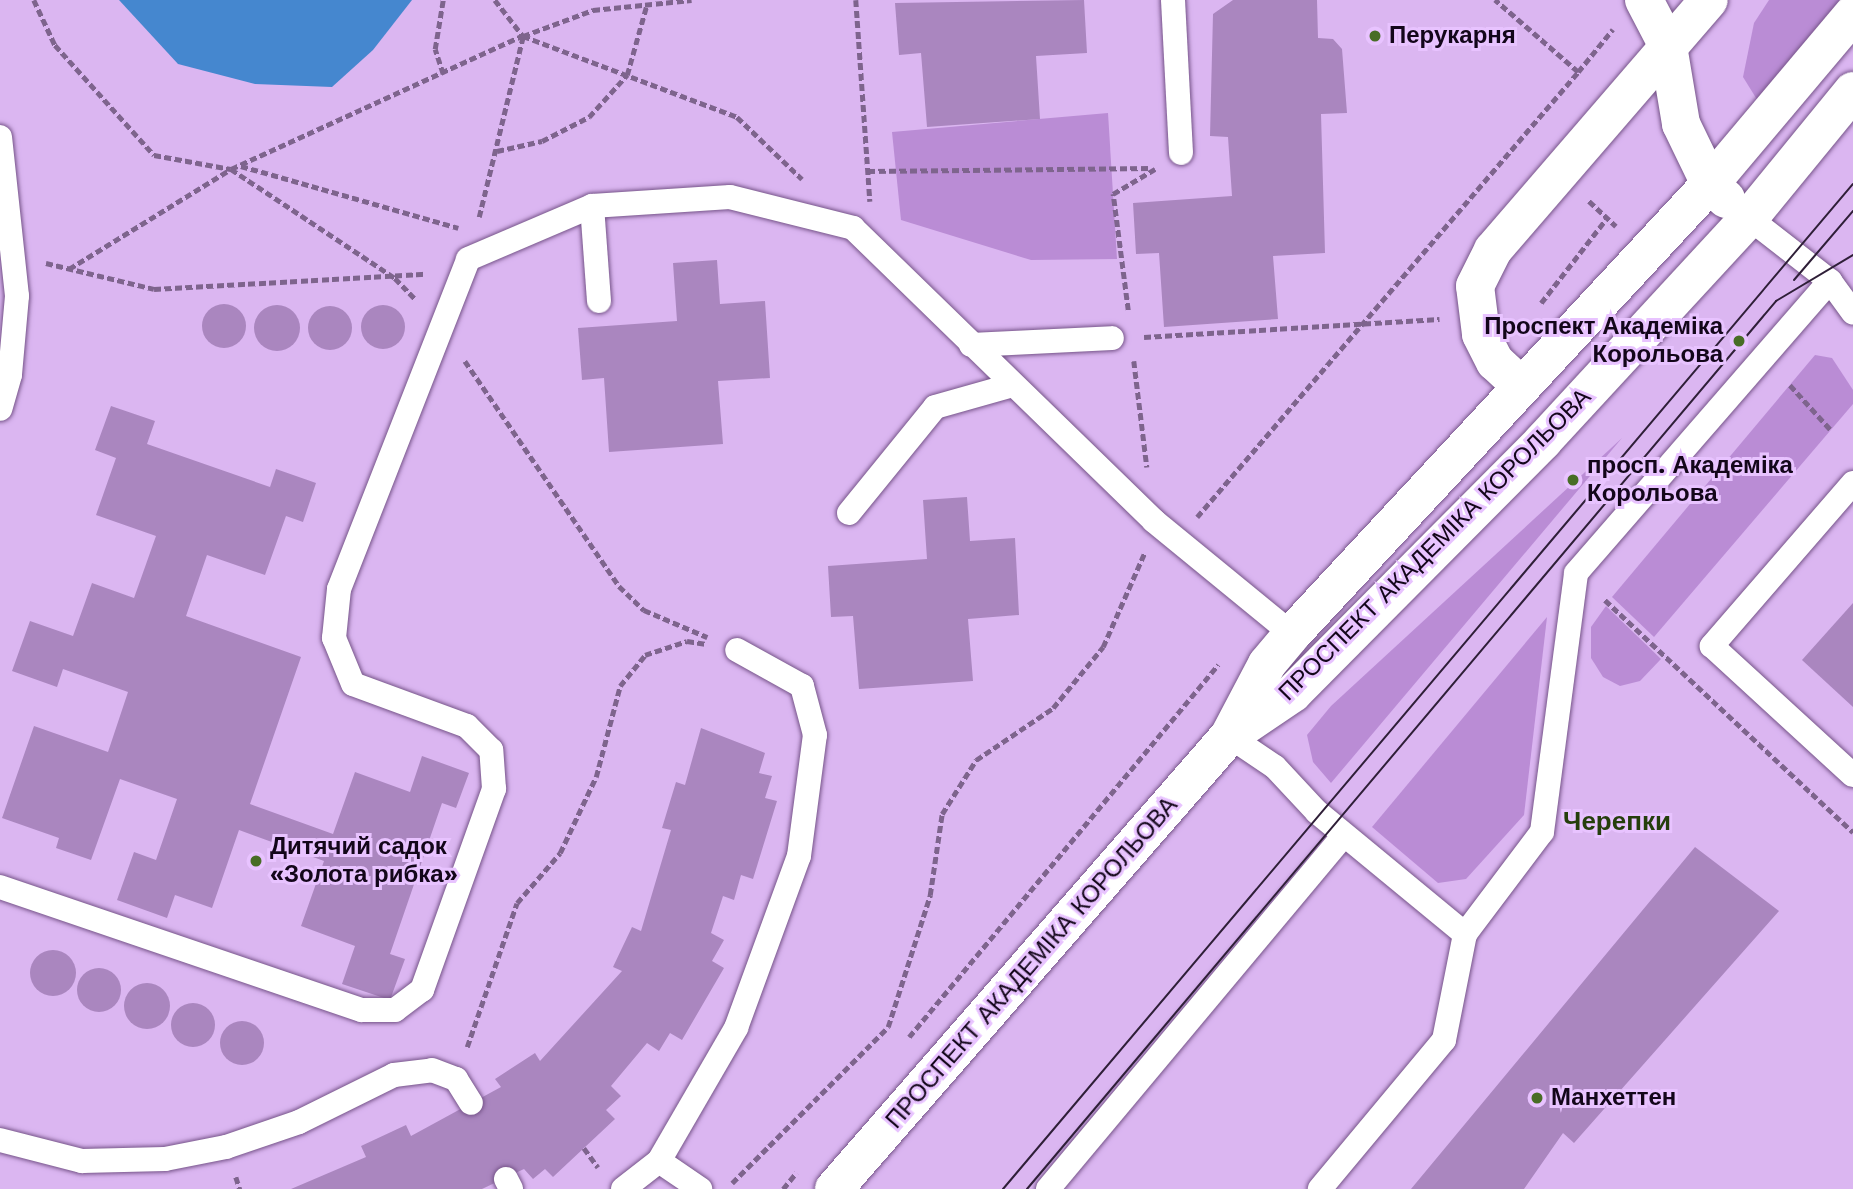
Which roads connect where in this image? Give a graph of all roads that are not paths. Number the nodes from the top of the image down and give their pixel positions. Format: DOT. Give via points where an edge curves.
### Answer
graph roads {
  1 [pos="1173,0"];
  2 [pos="1709,0"];
  3 [pos="1632,10"];
  4 [pos="1853,14"];
  5 [pos="1668,46"];
  6 [pos="1853,91"];
  7 [pos="0,137"];
  8 [pos="1173,160"];
  9 [pos="1710,184"];
  10 [pos="592,206"];
  11 [pos="1749,218"];
  12 [pos="1830,281"];
  13 [pos="600,301"];
  14 [pos="1853,313"];
  15 [pos="1122,338"];
  16 [pos="971,345"];
  17 [pos="1519,384"];
  18 [pos="1013,386"];
  19 [pos="0,409"];
  20 [pos="1853,483"];
  21 [pos="849,513"];
  22 [pos="1292,634"];
  23 [pos="737,649"];
  24 [pos="1230,736"];
  25 [pos="1853,775"];
  26 [pos="1344,835"];
  27 [pos="0,887"];
  28 [pos="1465,933"];
  29 [pos="471,1103"];
  30 [pos="0,1140"];
  31 [pos="659,1161"];
  32 [pos="623,1189"];
  33 [pos="700,1189"];
  34 [pos="834,1189"];
  35 [pos="1048,1189"];
  36 [pos="1320,1189"];
  1 -- 8 [label="lane"];
  2 -- 5 [label="main road"];
  3 -- 5 [label="main road"];
  4 -- 9 [label="main road, ПРОСПЕКТ АКАДЕМІКА КОРОЛЬОВА"];
  5 -- 9 [label="main road" via="1681,124"];
  5 -- 17 [label="main road" via="1493,250 1475,286 1479,315 1495,362"];
  6 -- 11 [label="main road, ПРОСПЕКТ АКАДЕМІКА КОРОЛЬОВА"];
  7 -- 19 [label="lane" via="13,254 10,375"];
  9 -- 11 [label="main road"];
  9 -- 17 [label="main road, ПРОСПЕКТ АКАДЕМІКА КОРОЛЬОВА"];
  10 -- 13 [label="lane"];
  10 -- 16 [label="lane" via="730,197 853,228"];
  10 -- 27 [label="lane" via="468,259 339,589 334,638 353,684 467,726 491,750 494,789 422,990 396,1010 362,1010"];
  11 -- 12 [label="lane"];
  11 -- 24 [label="main road, ПРОСПЕКТ АКАДЕМІКА КОРОЛЬОВА" via="1543,442 1293,693"];
  12 -- 14 [label="lane"];
  12 -- 28 [label="lane" via="1576,573 1542,832"];
  15 -- 16 [label="lane"];
  16 -- 18 [label="lane"];
  17 -- 22 [label="main road, ПРОСПЕКТ АКАДЕМІКА КОРОЛЬОВА"];
  18 -- 21 [label="lane" via="935,407"];
  18 -- 22 [label="lane" via="1154,521"];
  20 -- 25 [label="lane" via="1712,646"];
  22 -- 24 [label="main road, ПРОСПЕКТ АКАДЕМІКА КОРОЛЬОВА" via="1267,664"];
  23 -- 31 [label="lane" via="802,686 815,736 799,856 736,1028"];
  24 -- 26 [label="lane" via="1275,768"];
  24 -- 34 [label="main road, ПРОСПЕКТ АКАДЕМІКА КОРОЛЬОВА"];
  26 -- 28 [label="lane"];
  26 -- 35 [label="lane"];
  28 -- 36 [label="lane" via="1444,1040"];
  29 -- 30 [label="lane" via="456,1080 432,1069 394,1075 299,1122 226,1147 165,1159 82,1161"];
  31 -- 32 [label="lane"];
  31 -- 33 [label="lane"];
}
